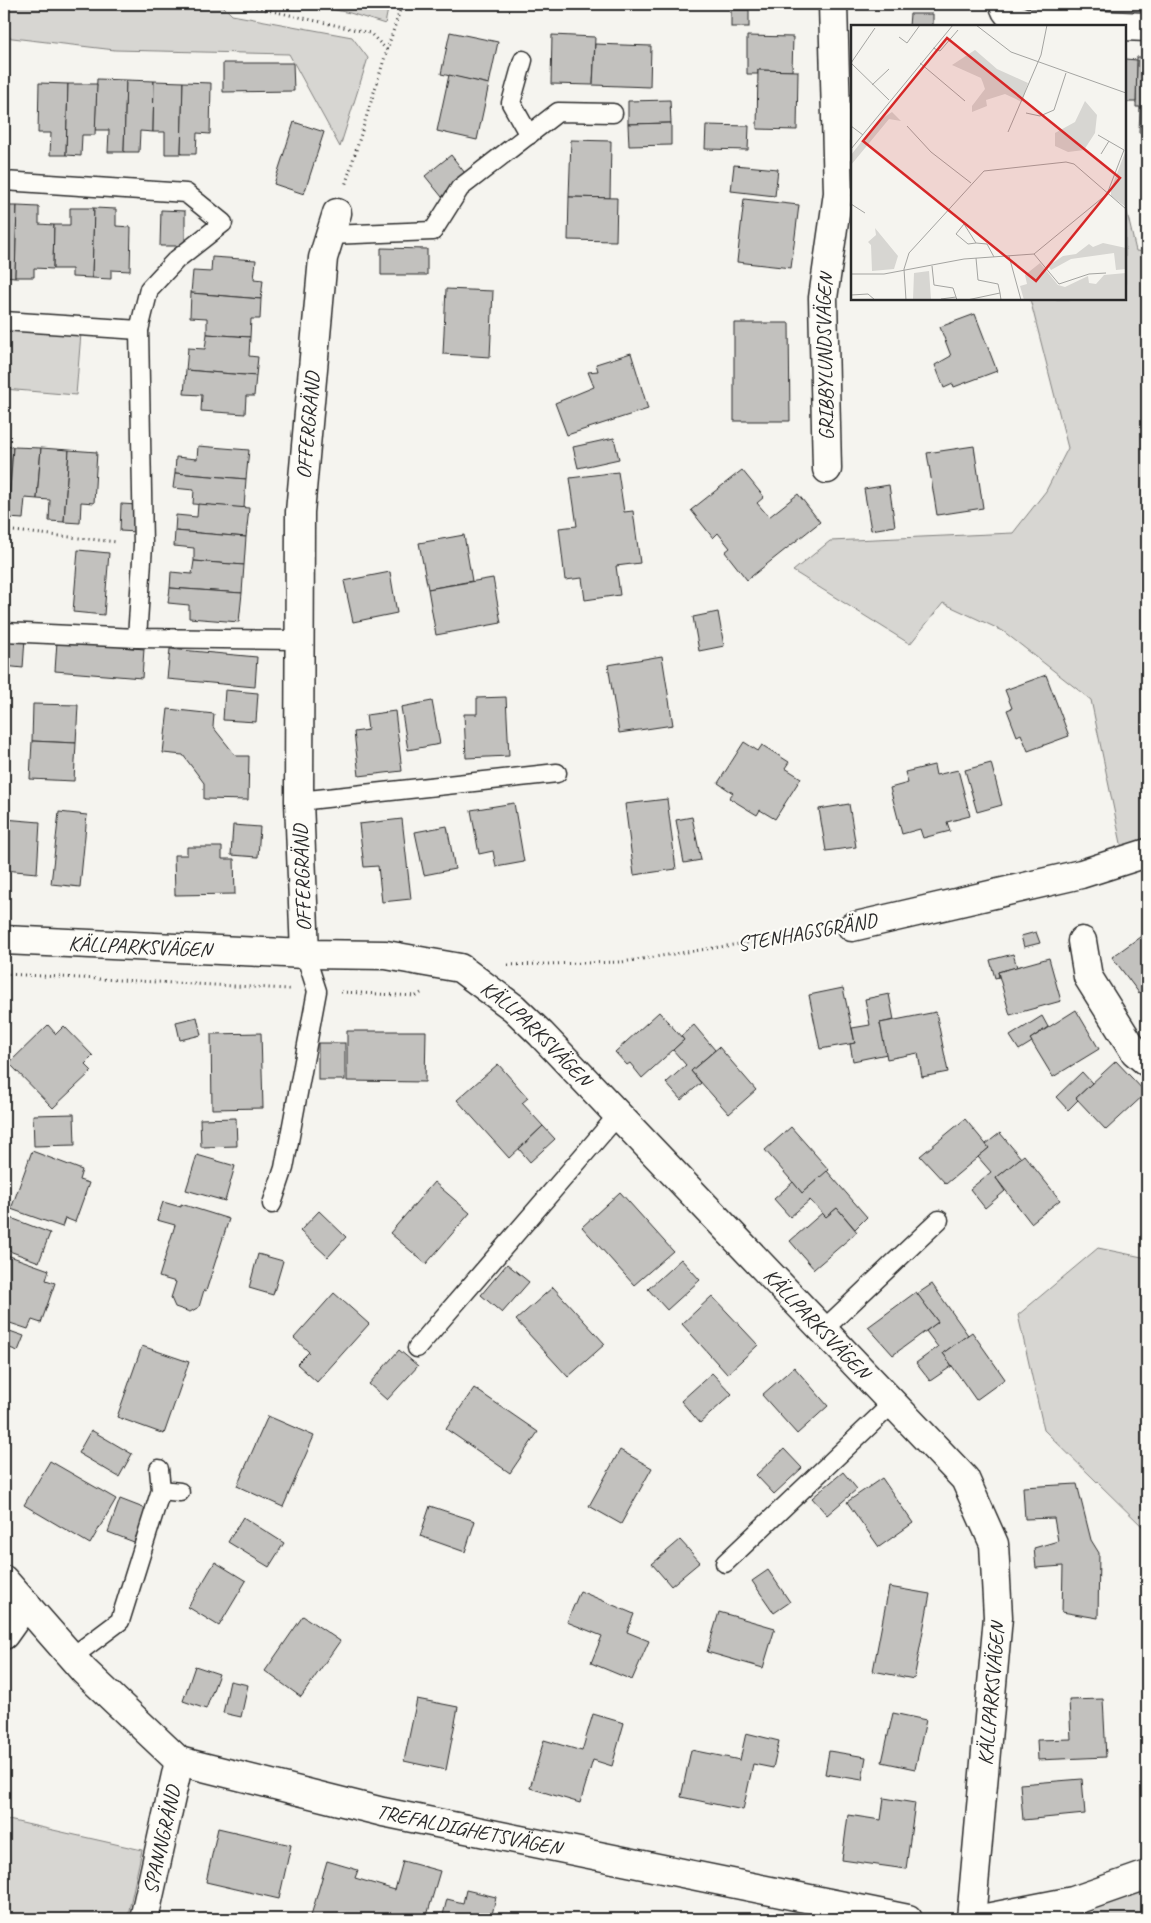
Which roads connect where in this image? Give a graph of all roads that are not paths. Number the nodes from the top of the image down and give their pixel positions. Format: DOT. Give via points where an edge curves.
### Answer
graph roads {
  1 [pos="834,4"];
  2 [pos="1004,4"];
  3 [pos="1098,25"];
  4 [pos="1126,26"];
  5 [pos="1147,27"];
  6 [pos="524,60"];
  7 [pos="612,113"];
  8 [pos="529,135"];
  9 [pos="4,181"];
  10 [pos="334,224"];
  11 [pos="4,321"];
  12 [pos="139,330"];
  13 [pos="827,469"];
  14 [pos="4,632"];
  15 [pos="137,638"];
  16 [pos="298,640"];
  17 [pos="557,773"];
  18 [pos="299,802"];
  19 [pos="1147,853"];
  20 [pos="852,927"];
  21 [pos="4,940"];
  22 [pos="1082,941"];
  23 [pos="305,954"];
  24 [pos="1147,1062"];
  25 [pos="618,1115"];
  26 [pos="272,1204"];
  27 [pos="939,1220"];
  28 [pos="823,1330"];
  29 [pos="418,1348"];
  30 [pos="893,1403"];
  31 [pos="159,1469"];
  32 [pos="161,1490"];
  33 [pos="180,1492"];
  34 [pos="725,1563"];
  35 [pos="4,1580"];
  36 [pos="26,1604"];
  37 [pos="4,1635"];
  38 [pos="72,1657"];
  39 [pos="179,1761"];
  40 [pos="1147,1875"];
  41 [pos="144,1919"];
  42 [pos="908,1919"];
  43 [pos="971,1919"];
  44 [pos="980,1919"];
  1 -- 13 [label="street, GRIBBYLUNDSVÄGEN" via="838,193 823,298"];
  2 -- 3 [label="street" via="1012,18 1024,22"];
  4 -- 5 [label="street"];
  6 -- 8 [label="lane" via="511,103"];
  7 -- 8 [label="lane" via="558,112"];
  8 -- 10 [label="lane" via="460,188 433,231"];
  9 -- 12 [label="lane" via="186,193 223,223 176,260 149,289"];
  10 -- 16 [label="street, OFFERGRÄND" via="324,258 300,512"];
  11 -- 12 [label="lane"];
  12 -- 15 [label="lane" via="143,545"];
  14 -- 15 [label="lane"];
  15 -- 16 [label="lane"];
  16 -- 18 [label="street, OFFERGRÄND"];
  17 -- 18 [label="lane, OFFERGRÄND"];
  18 -- 23 [label="street, OFFERGRÄND"];
  19 -- 20 [label="street, STENHAGSGRÄND" via="1081,874"];
  21 -- 23 [label="street, KÄLLPARKSVÄGEN"];
  22 -- 24 [label="street" via="1088,977 1135,1052"];
  23 -- 25 [label="street, KÄLLPARKSVÄGEN" via="386,955 460,968 514,1008"];
  23 -- 26 [label="lane" via="317,991 284,1168"];
  25 -- 28 [label="street, KÄLLPARKSVÄGEN"];
  25 -- 29 [label="lane"];
  27 -- 28 [label="lane"];
  28 -- 30 [label="street, KÄLLPARKSVÄGEN"];
  30 -- 34 [label="lane"];
  30 -- 43 [label="street, KÄLLPARKSVÄGEN" via="965,1479 994,1544 998,1617"];
  31 -- 32 [label="lane"];
  32 -- 33 [label="lane"];
  32 -- 38 [label="lane" via="120,1621"];
  35 -- 36 [label="street"];
  36 -- 37 [label="street"];
  36 -- 38 [label="street"];
  38 -- 39 [label="street"];
  39 -- 41 [label="street, SPANNGRÄND"];
  39 -- 42 [label="street, TREFALDIGHETSVÄGEN" via="384,1812"];
  40 -- 44 [label="street" via="1073,1901"];
}
